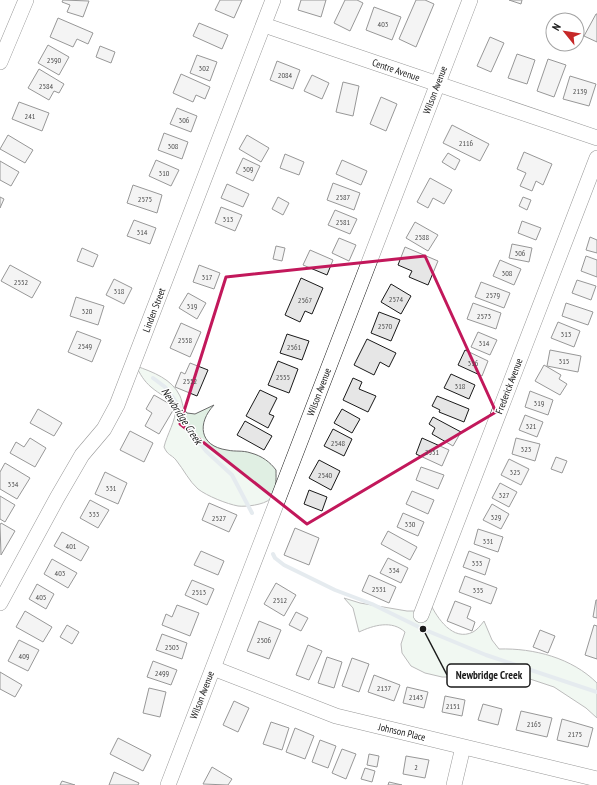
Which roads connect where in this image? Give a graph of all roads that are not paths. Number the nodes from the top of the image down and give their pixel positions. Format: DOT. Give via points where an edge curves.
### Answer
graph roads {
  1 [pos="26,0"];
  2 [pos="274,0"];
  3 [pos="470,0"];
  4 [pos="264,25"];
  5 [pos="0,62"];
  6 [pos="437,84"];
  7 [pos="597,138"];
  8 [pos="597,158"];
  9 [pos="0,603"];
  10 [pos="421,615"];
  11 [pos="212,668"];
  12 [pos="463,747"];
  13 [pos="597,779"];
  14 [pos="168,785"];
  15 [pos="454,785"];
  1 -- 5 [label="street"];
  2 -- 4 [label="street, Linden Street"];
  3 -- 6 [label="street, Wilson Avenue"];
  4 -- 6 [label="street, Centre Avenue"];
  4 -- 9 [label="street, Linden Street" via="117,405 104,429 82,456 57,498"];
  6 -- 7 [label="street, Centre Avenue"];
  6 -- 11 [label="street, Wilson Avenue"];
  8 -- 10 [label="street, Frederick Avenue"];
  11 -- 12 [label="street, Johnson Place" via="336,716"];
  11 -- 14 [label="street, Wilson Avenue"];
  12 -- 13 [label="street, Johnson Place"];
  12 -- 15 [label="street"];
}
